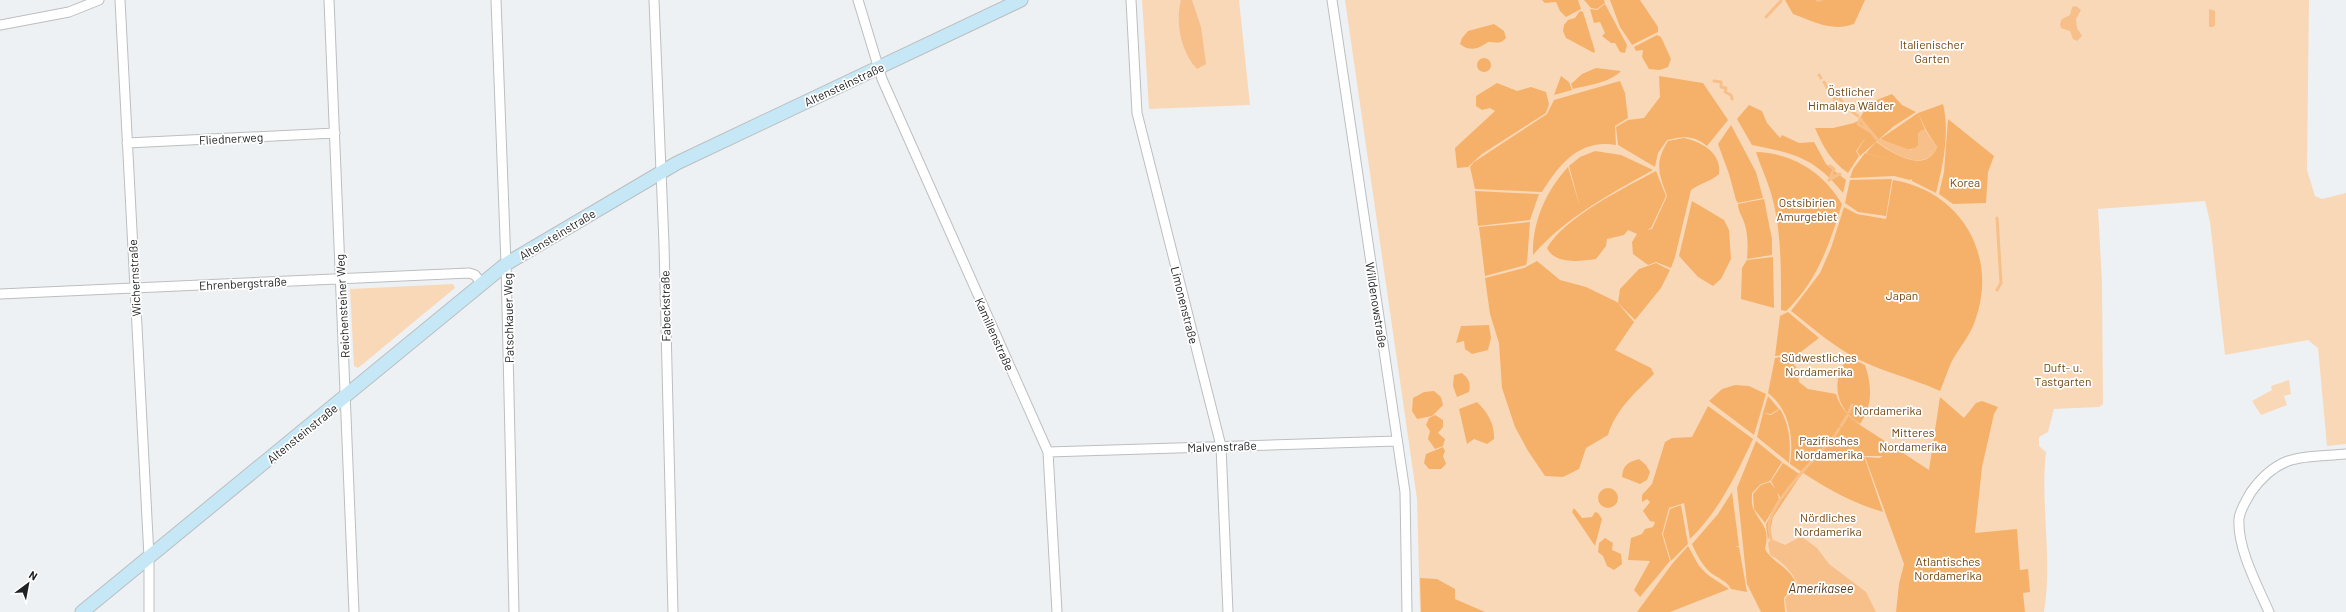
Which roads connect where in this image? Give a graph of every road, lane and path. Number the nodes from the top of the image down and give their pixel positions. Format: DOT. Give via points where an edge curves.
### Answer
graph roads {
  1 [pos="99,0"];
  2 [pos="120,0"];
  3 [pos="329,0"];
  4 [pos="496,0"];
  5 [pos="654,0"];
  6 [pos="858,0"];
  7 [pos="1021,0"];
  8 [pos="1131,0"];
  9 [pos="1332,0"];
  10 [pos="0,25"];
  11 [pos="877,68"];
  12 [pos="335,133"];
  13 [pos="127,143"];
  14 [pos="661,172"];
  15 [pos="506,264"];
  16 [pos="341,279"];
  17 [pos="482,284"];
  18 [pos="134,288"];
  19 [pos="0,294"];
  20 [pos="346,396"];
  21 [pos="1397,440"];
  22 [pos="1221,446"];
  23 [pos="1048,452"];
  24 [pos="2346,454"];
  25 [pos="149,557"];
  26 [pos="82,612"];
  27 [pos="149,612"];
  28 [pos="354,612"];
  29 [pos="514,612"];
  30 [pos="673,612"];
  31 [pos="1057,612"];
  32 [pos="1228,612"];
  33 [pos="1407,612"];
  34 [pos="2269,612"];
  1 -- 10 [label="street" via="69,12"];
  2 -- 13 [label="street, Wichernstraße"];
  3 -- 12 [label="street, Reichensteiner Weg"];
  4 -- 15 [label="street, Patschkauer Weg"];
  5 -- 14 [label="street, Fabeckstraße"];
  6 -- 11 [label="street, Kamillenstraße"];
  7 -- 11 [label="main road, Altensteinstraße"];
  8 -- 22 [label="street, Limonenstraße" via="1137,113"];
  9 -- 21 [label="street, Willdenowstraße"];
  11 -- 14 [label="main road, Altensteinstraße"];
  11 -- 23 [label="street, Kamillenstraße"];
  12 -- 13 [label="street, Fliednerweg"];
  12 -- 16 [label="street, Reichensteiner Weg"];
  13 -- 18 [label="street, Wichernstraße"];
  14 -- 15 [label="main road, Altensteinstraße"];
  14 -- 30 [label="street, Fabeckstraße"];
  15 -- 17 [label="main road, Altensteinstraße"];
  15 -- 29 [label="street, Patschkauer Weg"];
  16 -- 17 [label="street, Ehrenbergstraße" via="469,273"];
  16 -- 18 [label="street, Ehrenbergstraße"];
  16 -- 20 [label="street, Reichensteiner Weg"];
  17 -- 20 [label="main road, Altensteinstraße"];
  18 -- 19 [label="street, Ehrenbergstraße"];
  18 -- 25 [label="street, Wichernstraße"];
  20 -- 25 [label="main road, Altensteinstraße"];
  20 -- 28 [label="street, Reichensteiner Weg"];
  21 -- 22 [label="street, Malvenstraße"];
  21 -- 33 [label="street, Willdenowstraße" via="1404,492"];
  22 -- 23 [label="street, Malvenstraße"];
  22 -- 32 [label="street, Limonenstraße"];
  23 -- 31 [label="street, Kamillenstraße"];
  24 -- 34 [label="street" via="2304,458 2274,468 2259,480 2243,505 2239,520 2241,538"];
  25 -- 26 [label="main road, Altensteinstraße"];
  25 -- 27 [label="street"];
}
